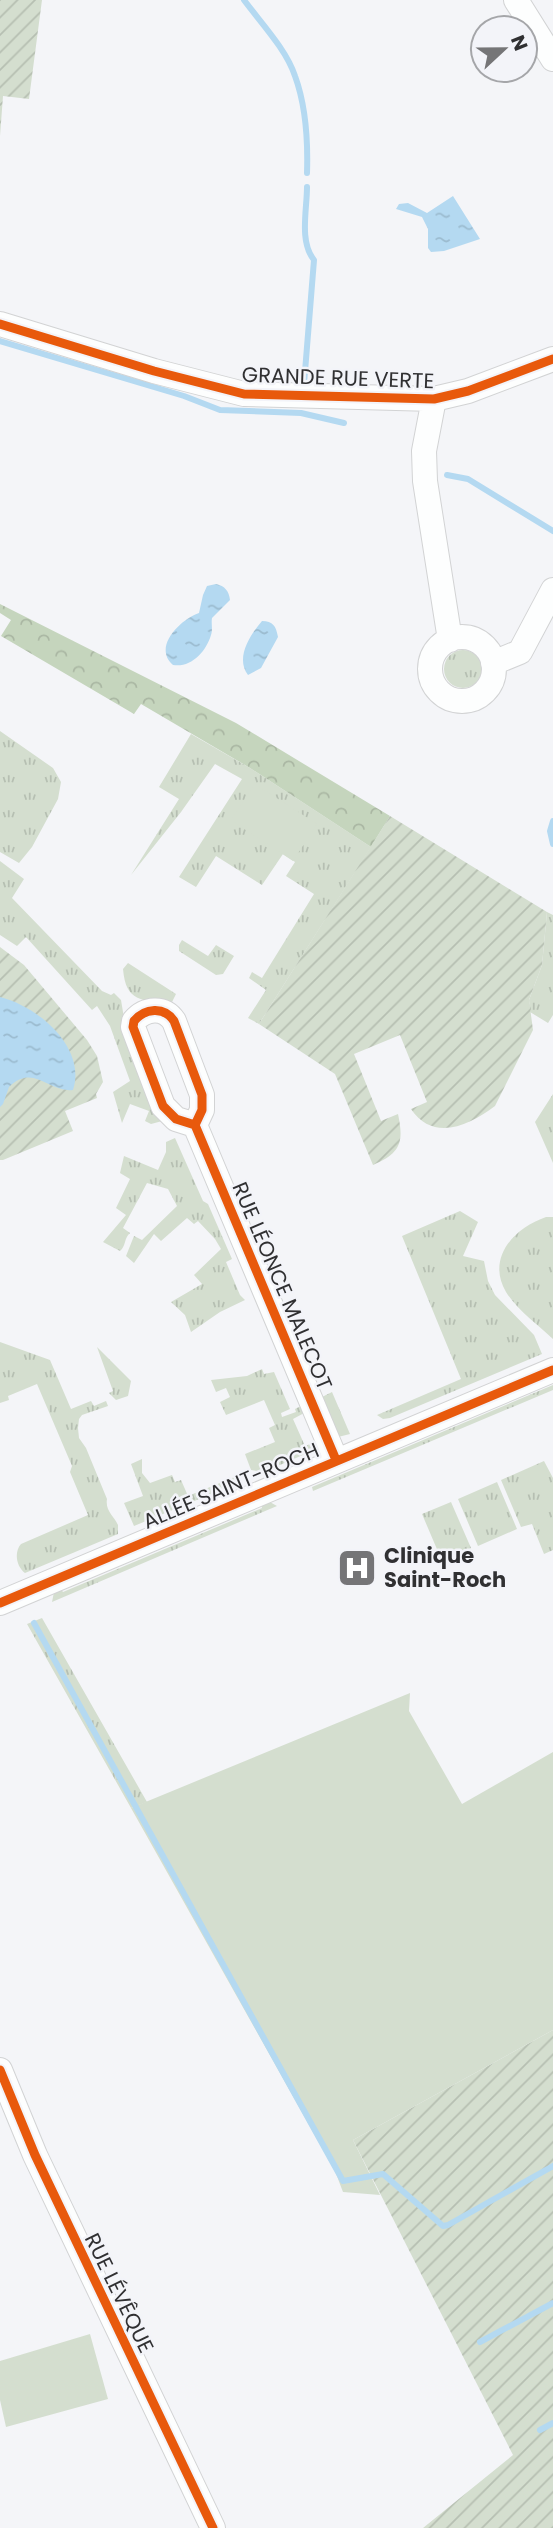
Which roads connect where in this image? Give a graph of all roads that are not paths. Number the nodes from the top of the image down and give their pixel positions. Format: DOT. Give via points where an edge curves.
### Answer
graph roads {
  1 [pos="516,0"];
  2 [pos="553,59"];
  3 [pos="0,324"];
  4 [pos="553,359"];
  5 [pos="434,399"];
  6 [pos="553,590"];
  7 [pos="450,640"];
  8 [pos="493,663"];
  9 [pos="195,1125"];
  10 [pos="553,1370"];
  11 [pos="336,1460"];
  12 [pos="0,1604"];
  13 [pos="0,2070"];
  14 [pos="213,2528"];
  1 -- 2 [label="street"];
  3 -- 5 [label="street, GRANDE RUE VERTE" via="230,392"];
  4 -- 5 [label="street, GRANDE RUE VERTE"];
  5 -- 7 [label="street" via="424,474"];
  6 -- 8 [label="street" via="520,652"];
  7 -- 8 [label="street" via="477,641"];
  7 -- 8 [label="street" via="437,649 430,672 435,687 447,698 470,700 484,692"];
  9 -- 11 [label="street, RUE LÉONCE MALECOT"];
  10 -- 11 [label="street, ALLÉE SAINT-ROCH"];
  11 -- 12 [label="street, ALLÉE SAINT-ROCH"];
  13 -- 14 [label="street, RUE LÉVÊQUE" via="35,2155"];
}
